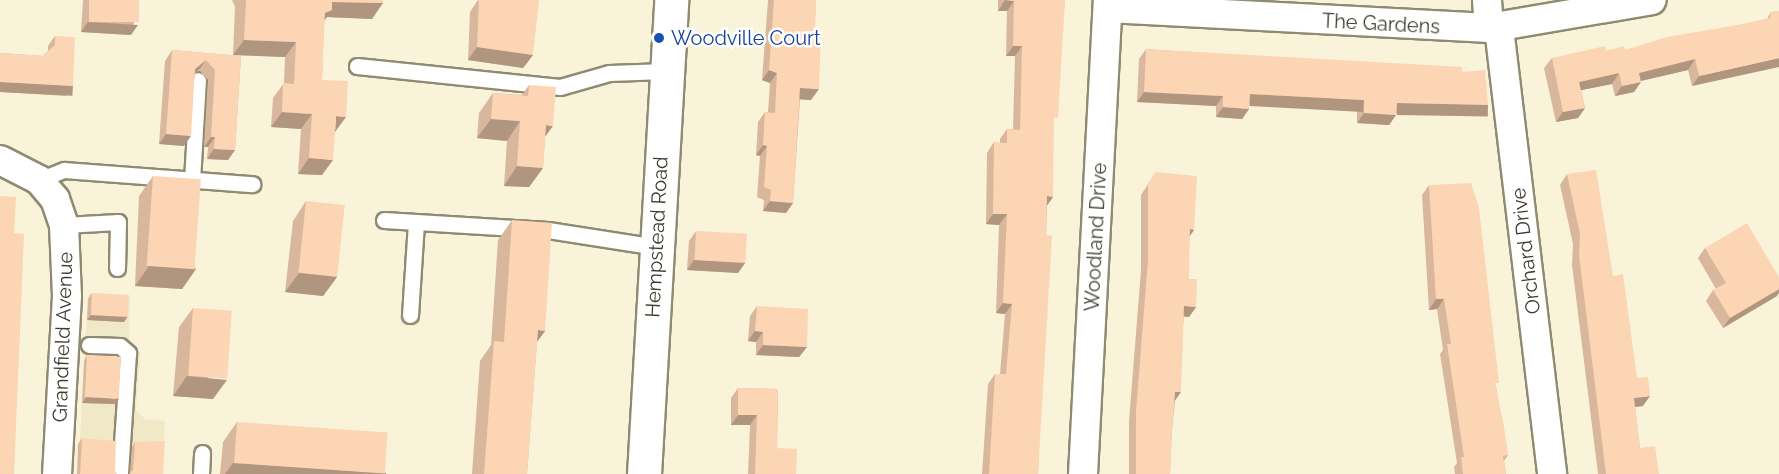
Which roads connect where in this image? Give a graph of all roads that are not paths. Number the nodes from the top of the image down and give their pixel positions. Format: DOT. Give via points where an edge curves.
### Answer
graph roads {
  1 [pos="671,0"];
  2 [pos="1487,0"];
  3 [pos="1652,0"];
  4 [pos="1108,4"];
  5 [pos="1494,28"];
  6 [pos="357,66"];
  7 [pos="666,71"];
  8 [pos="198,80"];
  9 [pos="0,160"];
  10 [pos="39,180"];
  11 [pos="192,180"];
  12 [pos="252,184"];
  13 [pos="384,220"];
  14 [pos="417,222"];
  15 [pos="64,225"];
  16 [pos="657,247"];
  17 [pos="117,268"];
  18 [pos="410,315"];
  19 [pos="89,345"];
  20 [pos="202,453"];
  21 [pos="57,474"];
  22 [pos="120,474"];
  23 [pos="201,474"];
  24 [pos="644,474"];
  25 [pos="1083,474"];
  26 [pos="1552,474"];
  1 -- 7 [label="main road, Hempstead Road"];
  2 -- 5 [label="street, Orchard Drive"];
  3 -- 5 [label="street, The Gardens"];
  4 -- 5 [label="street, The Gardens"];
  4 -- 25 [label="street, Woodland Drive"];
  5 -- 26 [label="street, Orchard Drive"];
  6 -- 7 [label="lane" via="560,87 609,73"];
  7 -- 16 [label="main road, Hempstead Road"];
  8 -- 11 [label="lane"];
  9 -- 10 [label="street, Grandfield Avenue"];
  10 -- 11 [label="lane" via="64,170"];
  10 -- 15 [label="street, Grandfield Avenue" via="55,199"];
  11 -- 12 [label="lane"];
  13 -- 14 [label="lane"];
  14 -- 16 [label="lane" via="548,230"];
  14 -- 18 [label="lane"];
  15 -- 17 [label="lane" via="118,222"];
  15 -- 21 [label="street, Grandfield Avenue" via="67,296"];
  16 -- 24 [label="main road, Hempstead Road"];
  19 -- 22 [label="lane" via="120,346 128,353"];
  20 -- 23 [label="lane"];
}
